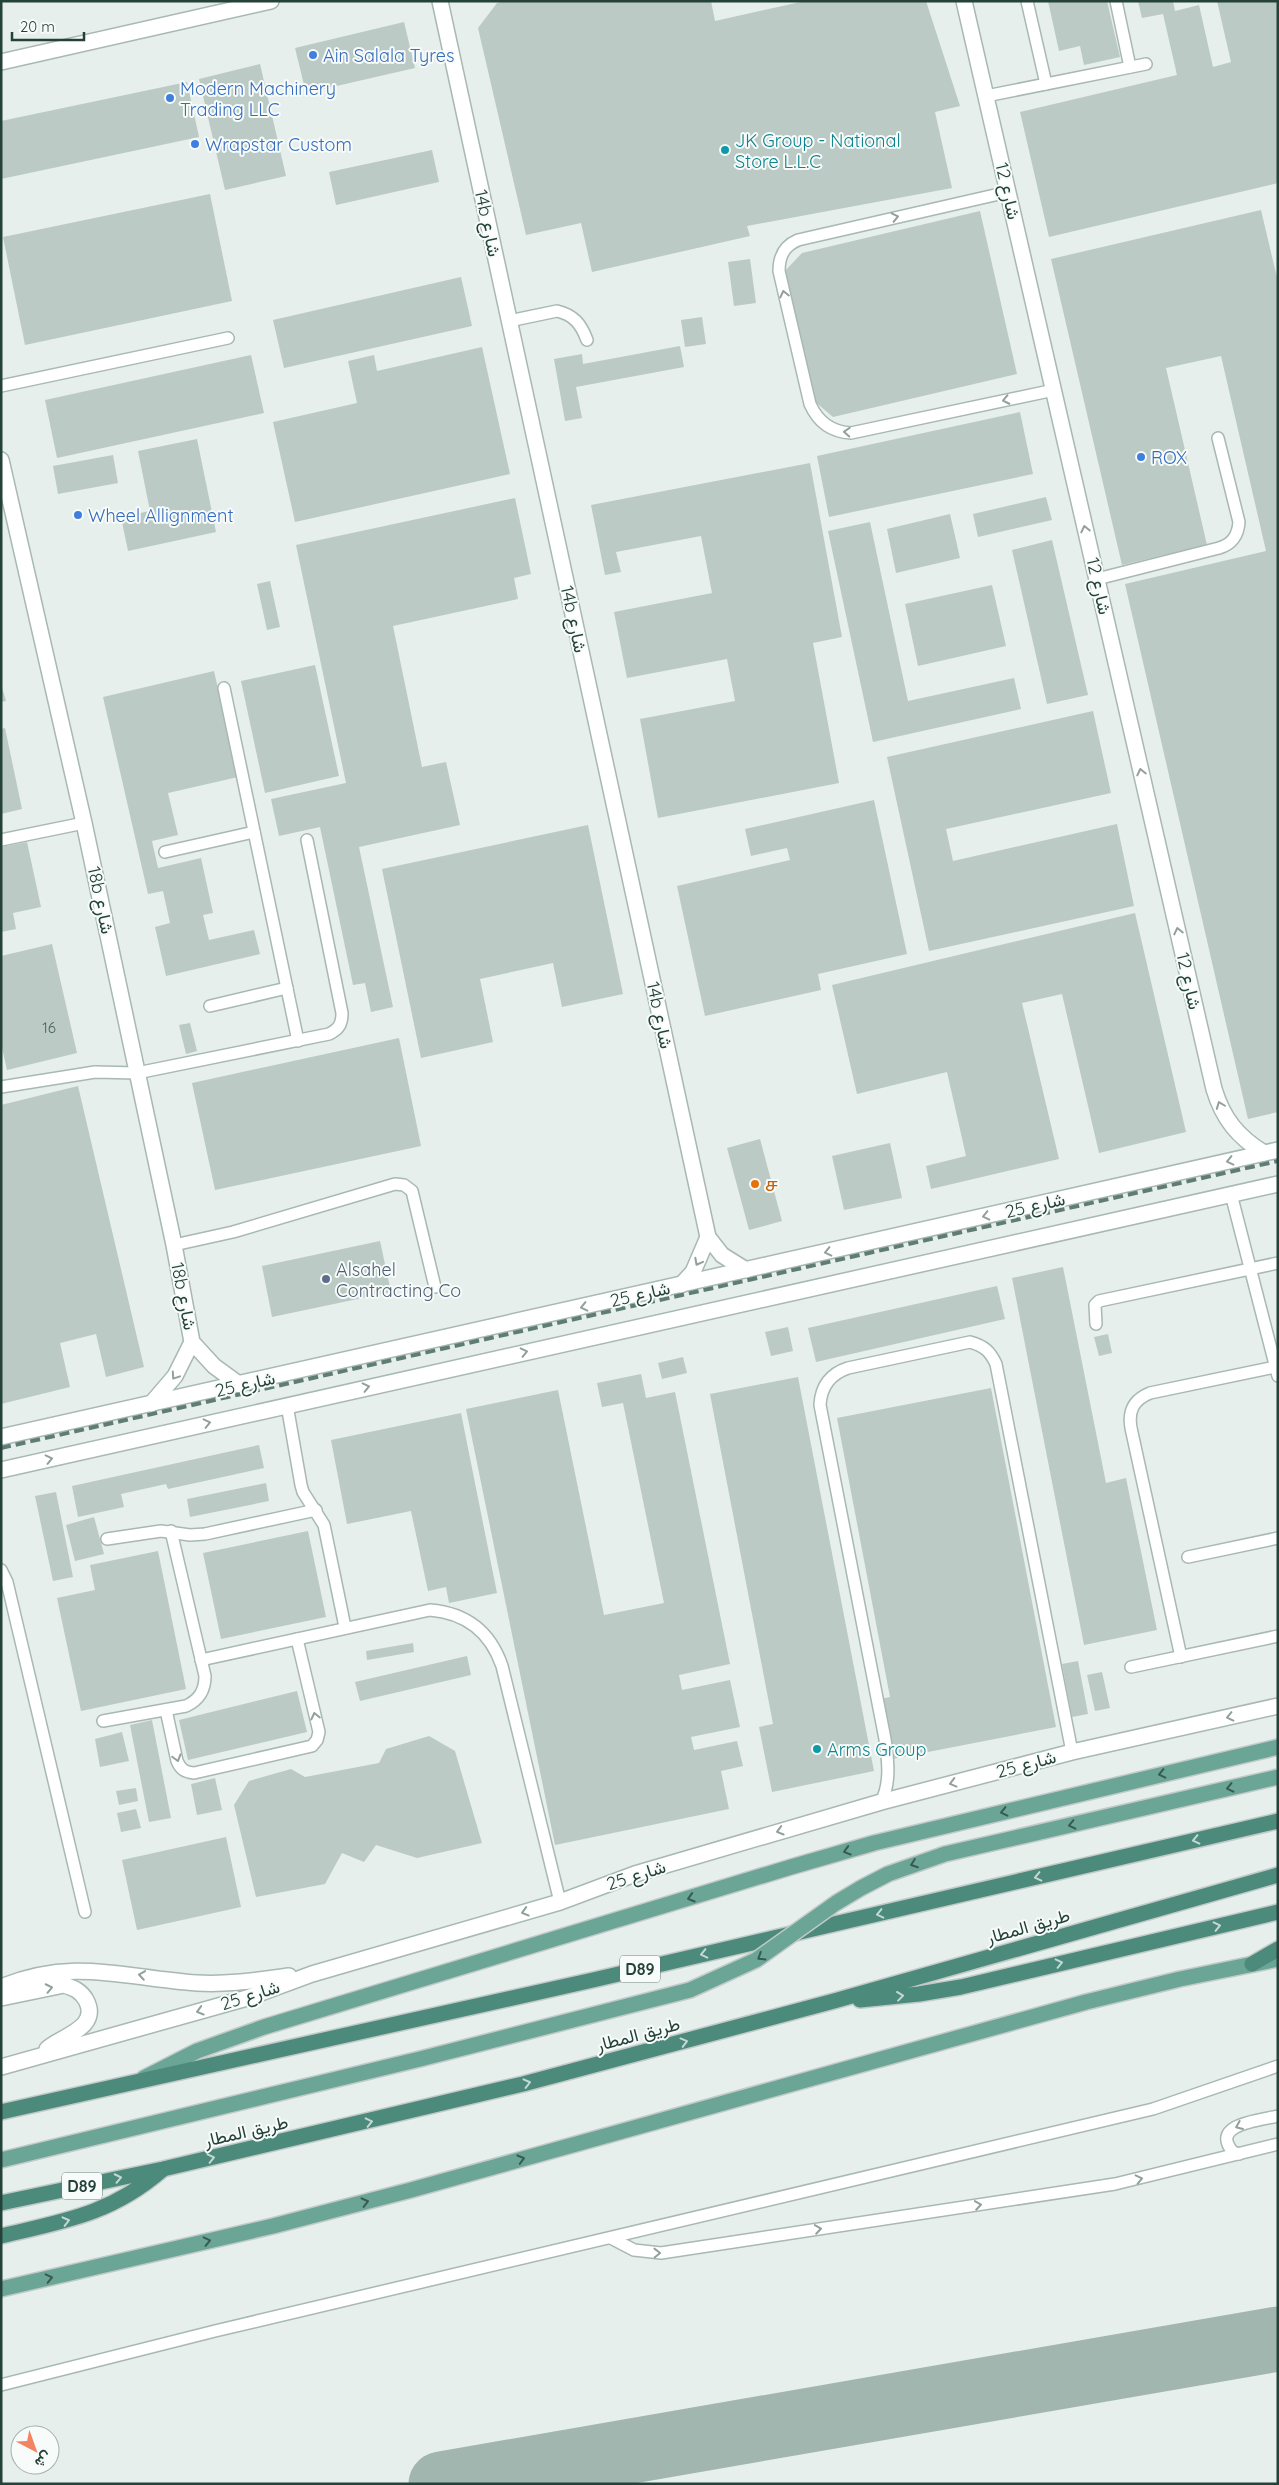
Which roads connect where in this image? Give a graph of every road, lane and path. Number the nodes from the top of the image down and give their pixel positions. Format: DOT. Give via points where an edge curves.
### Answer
graph roads {
  1 [pos="271,1"];
  2 [pos="440,1"];
  3 [pos="964,1"];
  4 [pos="1027,1"];
  5 [pos="1116,1"];
  6 [pos="1,62"];
  7 [pos="1146,64"];
  8 [pos="1130,67"];
  9 [pos="1046,84"];
  10 [pos="986,96"];
  11 [pos="1008,192"];
  12 [pos="509,321"];
  13 [pos="228,338"];
  14 [pos="587,340"];
  15 [pos="1,386"];
  16 [pos="1054,390"];
  17 [pos="1218,438"];
  18 [pos="1,460"];
  19 [pos="1097,579"];
  20 [pos="224,688"];
  21 [pos="84,823"];
  22 [pos="254,832"];
  23 [pos="1,840"];
  24 [pos="307,840"];
  25 [pos="165,852"];
  26 [pos="286,988"];
  27 [pos="210,1006"];
  28 [pos="298,1041"];
  29 [pos="138,1073"];
  30 [pos="1,1087"];
  31 [pos="1271,1151"];
  32 [pos="1278,1184"];
  33 [pos="1231,1194"];
  34 [pos="708,1237"];
  35 [pos="174,1245"];
  36 [pos="1278,1263"];
  37 [pos="1250,1268"];
  38 [pos="746,1270"];
  39 [pos="681,1285"];
  40 [pos="435,1287"];
  41 [pos="1096,1324"];
  42 [pos="192,1342"];
  43 [pos="1276,1372"];
  44 [pos="240,1385"];
  45 [pos="150,1405"];
  46 [pos="287,1405"];
  47 [pos="1,1438"];
  48 [pos="1,1470"];
  49 [pos="316,1510"];
  50 [pos="171,1531"];
  51 [pos="1278,1538"];
  52 [pos="107,1539"];
  53 [pos="1188,1557"];
  54 [pos="1,1570"];
  55 [pos="345,1627"];
  56 [pos="1278,1636"];
  57 [pos="297,1639"];
  58 [pos="1180,1657"];
  59 [pos="200,1660"];
  60 [pos="1131,1667"];
  61 [pos="1278,1706"];
  62 [pos="166,1710"];
  63 [pos="103,1721"];
  64 [pos="1278,1746"];
  65 [pos="1072,1752"];
  66 [pos="1278,1777"];
  67 [pos="880,1802"];
  68 [pos="1278,1821"];
  69 [pos="1278,1875"];
  70 [pos="560,1902"];
  71 [pos="86,1912"];
  72 [pos="1278,1912"];
  73 [pos="1278,1949"];
  74 [pos="1278,1959"];
  75 [pos="1252,1964"];
  76 [pos="312,1974"];
  77 [pos="1,1987"];
  78 [pos="1,1998"];
  79 [pos="834,2001"];
  80 [pos="39,2056"];
  81 [pos="1278,2066"];
  82 [pos="1,2067"];
  83 [pos="136,2083"];
  84 [pos="1,2112"];
  85 [pos="1278,2116"];
  86 [pos="1278,2144"];
  87 [pos="1239,2154"];
  88 [pos="1,2160"];
  89 [pos="163,2169"];
  90 [pos="1,2203"];
  91 [pos="1,2236"];
  92 [pos="611,2238"];
  93 [pos="1,2289"];
  94 [pos="1,2385"];
  1 -- 6 [label="street"];
  2 -- 12 [label="street, 14b شارع"];
  3 -- 10 [label="street, شارع 12"];
  4 -- 9 [label="lane"];
  5 -- 8 [label="lane"];
  7 -- 8 [label="lane"];
  8 -- 9 [label="lane"];
  9 -- 10 [label="lane"];
  10 -- 11 [label="street, شارع 12"];
  11 -- 16 [label="street, شارع 12"];
  16 -- 11 [label="lane, one-way" via="851,433 834,430 819,420 810,404 779,271 781,255 798,240"];
  12 -- 14 [label="lane" via="557,311 573,317"];
  12 -- 34 [label="street, 14b شارع"];
  13 -- 15 [label="lane"];
  19 -- 16 [label="street, شارع 12, one-way"];
  17 -- 19 [label="lane" via="1239,522 1231,542 1219,548"];
  18 -- 21 [label="street, 18b شارع"];
  31 -- 19 [label="street, شارع 12, one-way" via="1246,1142 1220,1109"];
  20 -- 22 [label="lane"];
  21 -- 23 [label="lane"];
  21 -- 29 [label="street, 18b شارع"];
  22 -- 25 [label="lane"];
  22 -- 26 [label="lane"];
  24 -- 28 [label="lane" via="342,1022 329,1034"];
  26 -- 27 [label="lane"];
  26 -- 28 [label="lane"];
  28 -- 29 [label="lane"];
  29 -- 30 [label="lane" via="95,1072"];
  29 -- 35 [label="street, 18b شارع"];
  31 -- 38 [label="street, شارع 25, one-way"];
  32 -- 33 [label="street, شارع 25"];
  33 -- 37 [label="lane"];
  46 -- 33 [label="street, شارع 25, one-way"];
  34 -- 38 [label="street, 14b شارع" via="722,1255"];
  34 -- 39 [label="street, one-way" via="697,1264"];
  35 -- 40 [label="lane" via="233,1232 395,1184 404,1185 412,1191"];
  35 -- 42 [label="street, 18b شارع"];
  36 -- 37 [label="lane"];
  37 -- 41 [label="lane" via="1099,1301 1094,1305"];
  37 -- 43 [label="lane"];
  38 -- 39 [label="street, شارع 25"];
  39 -- 44 [label="street, شارع 25, one-way"];
  42 -- 44 [label="street, 18b شارع" via="214,1366"];
  42 -- 45 [label="street, 18b شارع, one-way" via="176,1376"];
  43 -- 58 [label="lane" via="1150,1393 1132,1406 1131,1428"];
  44 -- 45 [label="street, شارع 25"];
  45 -- 47 [label="street, شارع 25"];
  48 -- 46 [label="street, شارع 25, one-way"];
  46 -- 49 [label="lane" via="303,1492"];
  49 -- 50 [label="lane" via="205,1534"];
  49 -- 55 [label="lane" via="324,1525"];
  50 -- 52 [label="lane"];
  50 -- 59 [label="lane"];
  51 -- 53 [label="lane"];
  54 -- 71 [label="lane" via="9,1591"];
  55 -- 57 [label="lane"];
  55 -- 70 [label="lane" via="430,1610 446,1611 476,1625 487,1636 502,1666"];
  56 -- 58 [label="lane"];
  57 -- 59 [label="lane"];
  62 -- 57 [label="lane, one-way" via="177,1761 186,1772 194,1773 312,1746 319,1732"];
  58 -- 60 [label="lane"];
  59 -- 62 [label="lane" via="205,1676 201,1694 195,1702"];
  61 -- 65 [label="street, شارع 25, one-way"];
  62 -- 63 [label="lane"];
  64 -- 83 [label="main road, one-way" via="874,1843 255,2029 198,2051"];
  65 -- 67 [label="street, شارع 25, one-way"];
  65 -- 67 [label="lane" via="996,1364 991,1353 982,1345 970,1342 848,1368 830,1377 820,1405 885,1739 888,1775"];
  66 -- 88 [label="main road, one-way, bridge" via="916,1863 888,1874 836,1903 756,1960 690,1990"];
  67 -- 70 [label="street, شارع 25, one-way" via="635,1874"];
  68 -- 83 [label="highway, D89, one-way"];
  69 -- 79 [label="highway, طريق المطار / D89"];
  70 -- 76 [label="street, شارع 25, one-way"];
  79 -- 72 [label="highway, one-way" via="885,1998 961,1987"];
  73 -- 75 [label="highway"];
  74 -- 75 [label="main road"];
  93 -- 75 [label="main road, one-way" via="273,2226 1086,2002"];
  76 -- 77 [label="street, one-way" via="198,1983 92,1970 54,1972"];
  76 -- 80 [label="street, شارع 25, one-way" via="247,1998"];
  78 -- 80 [label="street, one-way" via="64,1985 83,1994 88,2003 85,2024"];
  89 -- 79 [label="highway, طريق المطار / D89, one-way" via="523,2084"];
  80 -- 82 [label="street, شارع 25"];
  81 -- 92 [label="lane" via="1153,2108"];
  83 -- 84 [label="highway, D89"];
  85 -- 87 [label="lane, one-way" via="1233,2127 1227,2140 1229,2147"];
  86 -- 87 [label="lane"];
  92 -- 87 [label="lane, one-way" via="634,2250 661,2253 1115,2184"];
  90 -- 89 [label="highway, طريق المطار / D89, one-way"];
  91 -- 89 [label="highway, one-way" via="97,2212 132,2193"];
  92 -- 94 [label="lane" via="214,2331"];
}
